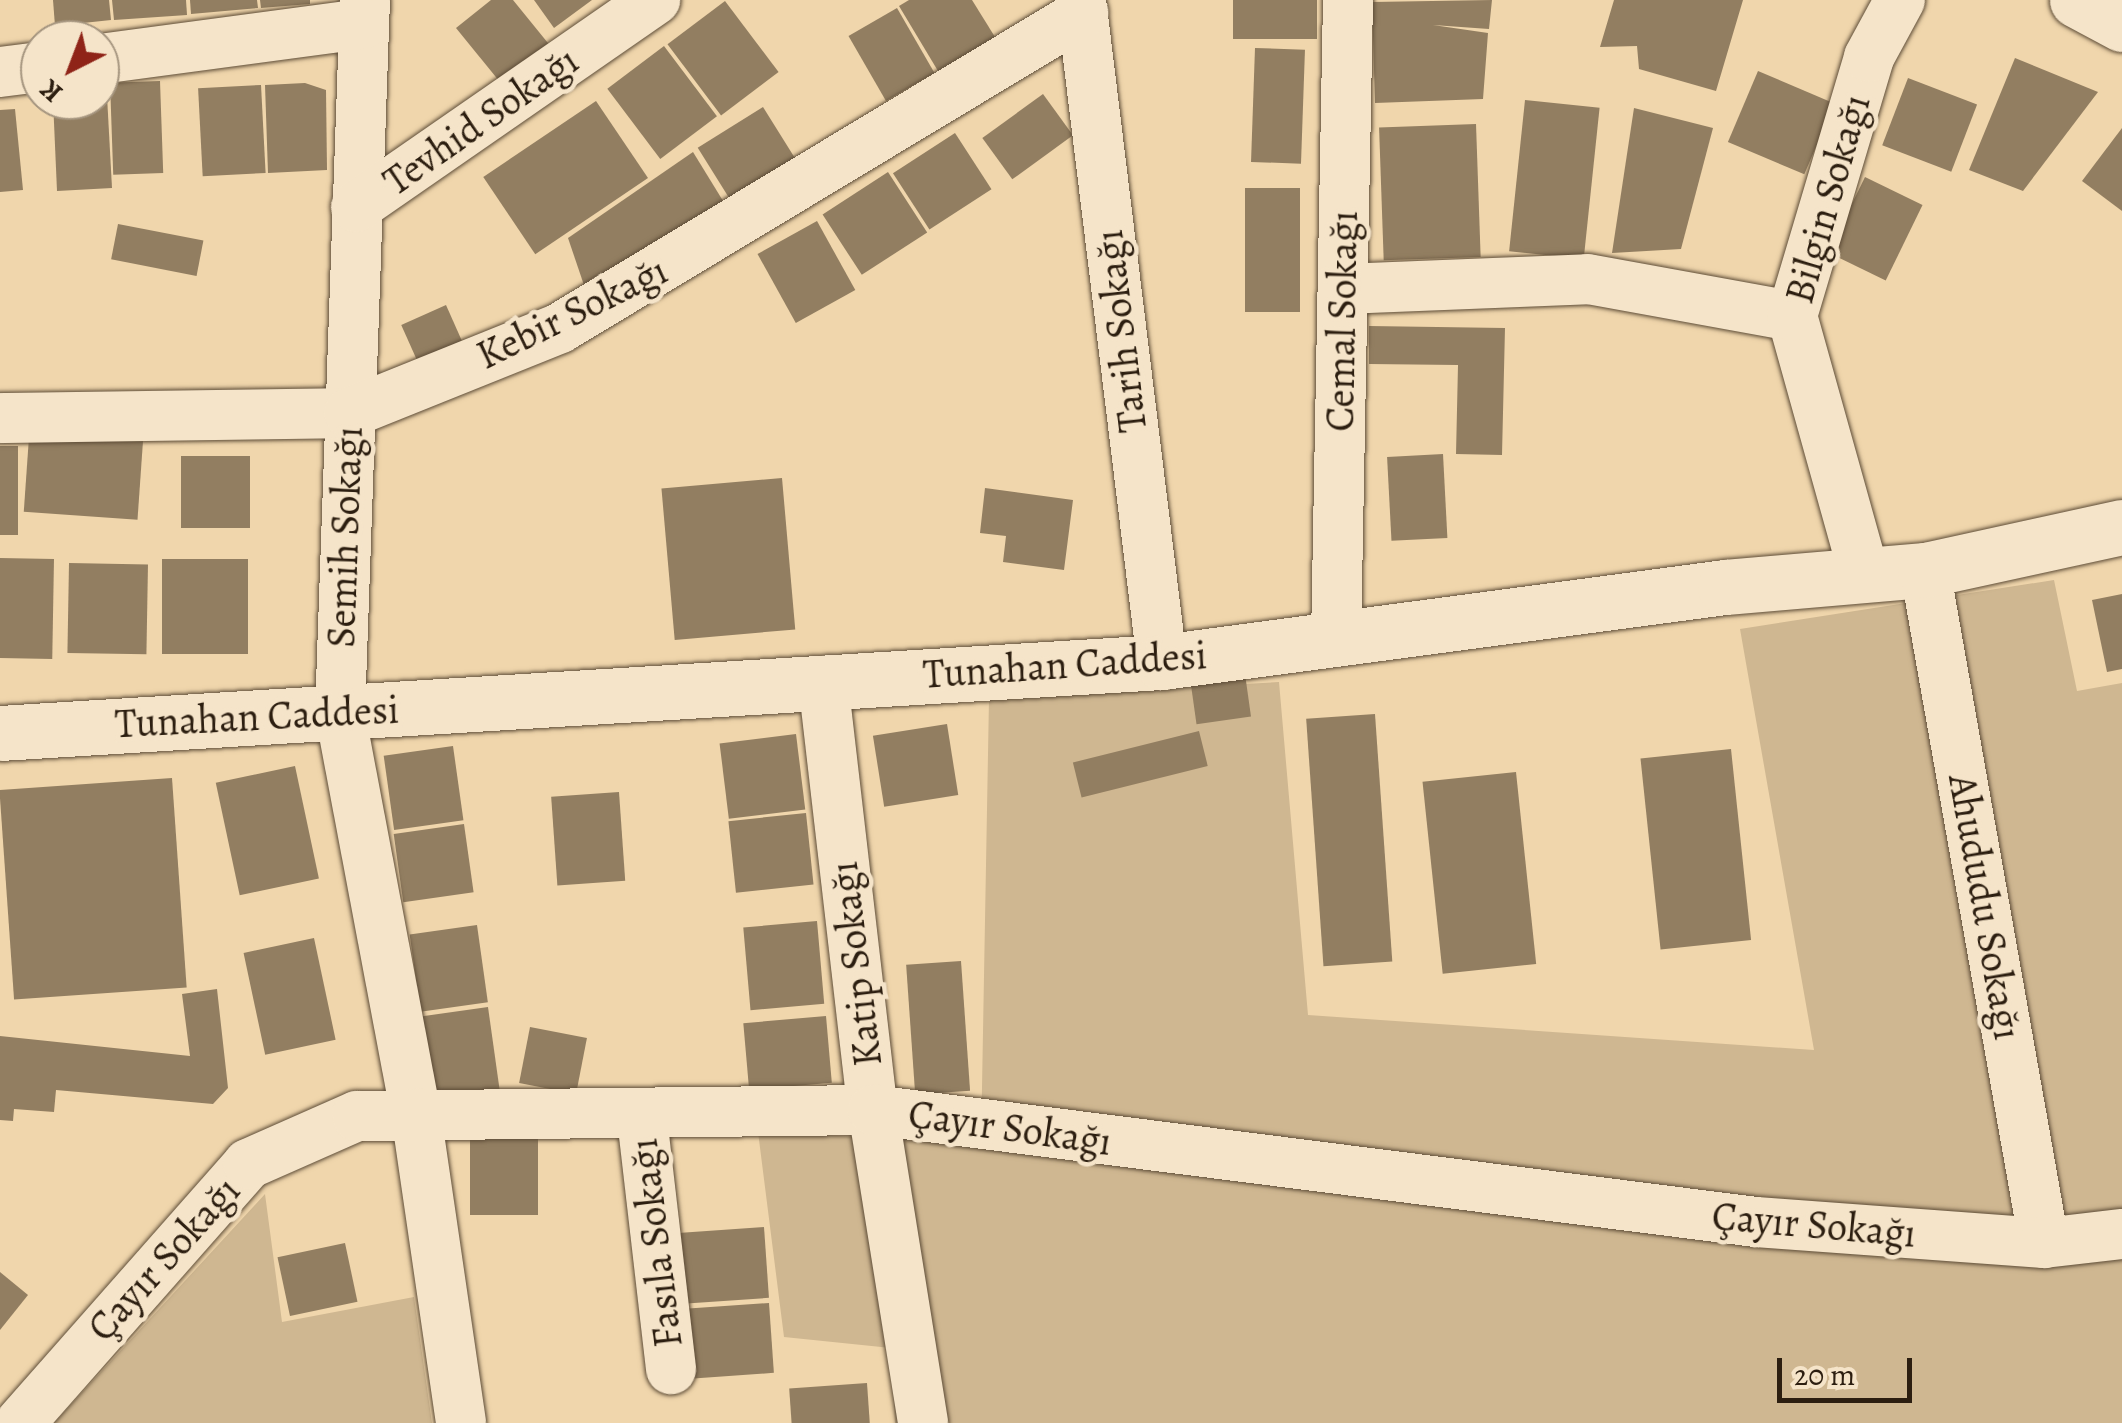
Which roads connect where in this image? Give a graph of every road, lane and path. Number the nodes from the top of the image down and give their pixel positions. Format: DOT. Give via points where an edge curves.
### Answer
graph roads {
  1 [pos="655,0"];
  2 [pos="1348,0"];
  3 [pos="1900,0"];
  4 [pos="2077,0"];
  5 [pos="1082,6"];
  6 [pos="364,12"];
  7 [pos="2122,24"];
  8 [pos="120,55"];
  9 [pos="356,207"];
  10 [pos="1343,289"];
  11 [pos="1792,316"];
  12 [pos="349,413"];
  13 [pos="0,418"];
  14 [pos="2122,526"];
  15 [pos="1926,570"];
  16 [pos="1866,577"];
  17 [pos="1336,641"];
  18 [pos="1162,662"];
  19 [pos="823,681"];
  20 [pos="340,713"];
  21 [pos="0,732"];
  22 [pos="873,1110"];
  23 [pos="416,1114"];
  24 [pos="642,1118"];
  25 [pos="2122,1234"];
  26 [pos="2044,1243"];
  27 [pos="672,1369"];
  28 [pos="20,1423"];
  29 [pos="461,1423"];
  30 [pos="923,1423"];
  1 -- 9 [label="street, Tevhid Sokağı"];
  2 -- 10 [label="street, Cemal Sokağı"];
  3 -- 11 [label="street, Bilgin Sokağı" via="1870,56"];
  4 -- 7 [label="street"];
  5 -- 12 [label="street, Kebir Sokağı" via="560,328"];
  5 -- 18 [label="street, Tarih Sokağı"];
  6 -- 8 [label="street"];
  6 -- 9 [label="street, Semih Sokağı"];
  9 -- 12 [label="street, Semih Sokağı"];
  10 -- 11 [label="street" via="1588,278"];
  10 -- 17 [label="street, Cemal Sokağı"];
  11 -- 16 [label="street, Bilgin Sokağı"];
  12 -- 13 [label="street, Kebir Sokağı"];
  12 -- 20 [label="street, Semih Sokağı"];
  14 -- 15 [label="street, Tunahan Caddesi"];
  15 -- 16 [label="street, Tunahan Caddesi"];
  15 -- 26 [label="street, Ahududu Sokağı"];
  16 -- 17 [label="street, Tunahan Caddesi" via="1726,587"];
  17 -- 18 [label="street, Tunahan Caddesi"];
  18 -- 19 [label="street, Tunahan Caddesi"];
  19 -- 20 [label="street, Tunahan Caddesi"];
  19 -- 22 [label="street, Katip Sokağı"];
  20 -- 21 [label="street, Tunahan Caddesi"];
  20 -- 23 [label="street, Semih Sokağı"];
  22 -- 24 [label="street, Çayır Sokağı"];
  22 -- 26 [label="street, Çayır Sokağı" via="1756,1222"];
  22 -- 30 [label="street, Katip Sokağı"];
  23 -- 24 [label="street, Çayır Sokağı"];
  23 -- 28 [label="street, Çayır Sokağı" via="357,1116 248,1164"];
  23 -- 29 [label="street, Semih Sokağı"];
  24 -- 27 [label="street, Fasıla Sokağı"];
  25 -- 26 [label="street, Çayır Sokağı"];
}
